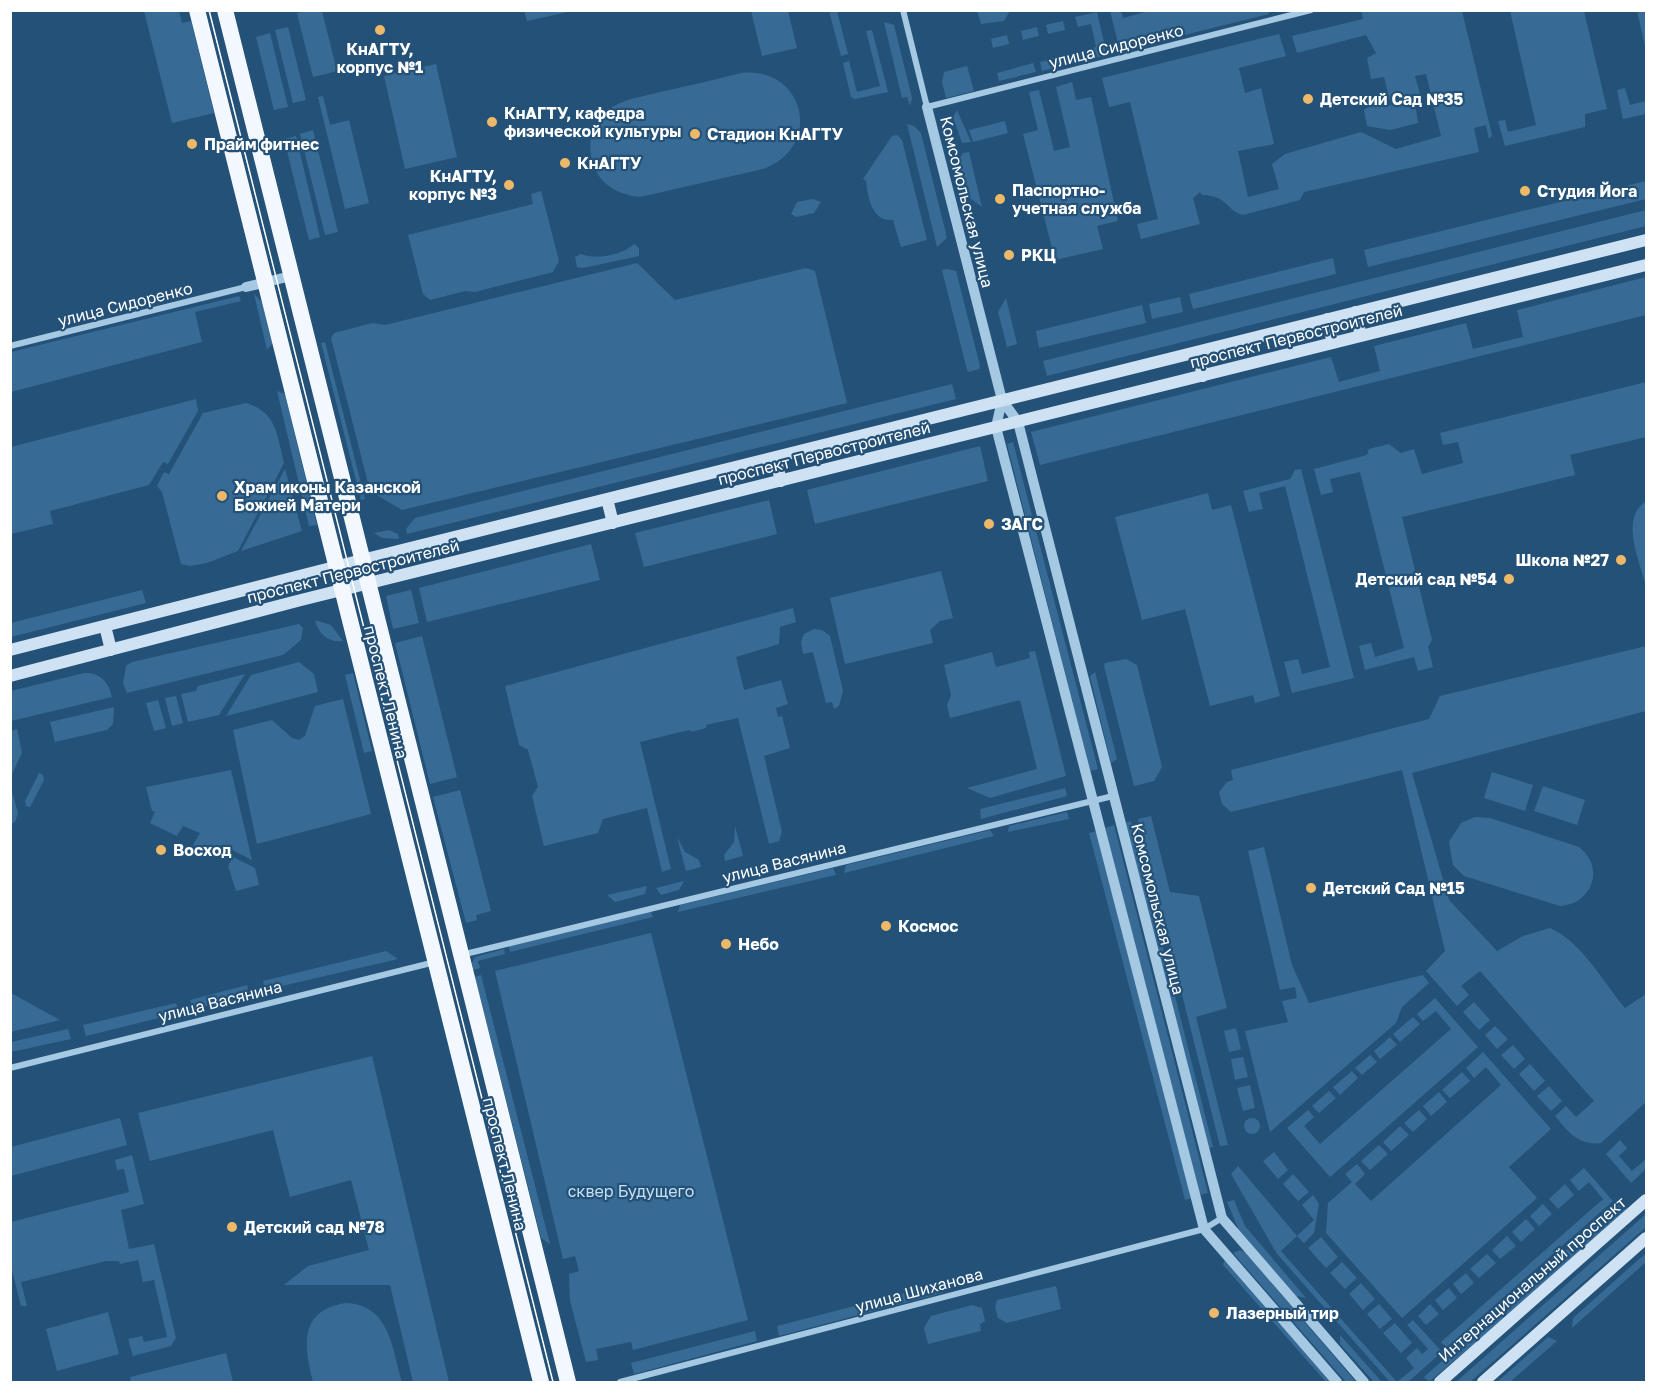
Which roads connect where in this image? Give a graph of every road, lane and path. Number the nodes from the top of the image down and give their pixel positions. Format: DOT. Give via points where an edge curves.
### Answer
graph roads {
  1 [pos="197,10"];
  2 [pos="225,10"];
  3 [pos="903,10"];
  4 [pos="1311,10"];
  5 [pos="927,107"];
  6 [pos="1647,240"];
  7 [pos="1647,265"];
  8 [pos="291,276"];
  9 [pos="265,283"];
  10 [pos="246,287"];
  11 [pos="1355,312"];
  12 [pos="1327,319"];
  13 [pos="1361,336"];
  14 [pos="1333,343"];
  15 [pos="10,346"];
  16 [pos="1197,352"];
  17 [pos="1203,376"];
  18 [pos="1002,400"];
  19 [pos="1018,422"];
  20 [pos="996,427"];
  21 [pos="775,457"];
  22 [pos="781,480"];
  23 [pos="607,499"];
  24 [pos="613,522"];
  25 [pos="362,560"];
  26 [pos="335,566"];
  27 [pos="368,583"];
  28 [pos="341,590"];
  29 [pos="105,626"];
  30 [pos="10,650"];
  31 [pos="111,650"];
  32 [pos="10,675"];
  33 [pos="1113,796"];
  34 [pos="1093,800"];
  35 [pos="461,956"];
  36 [pos="436,962"];
  37 [pos="10,1068"];
  38 [pos="516,1175"];
  39 [pos="491,1181"];
  40 [pos="1647,1200"];
  41 [pos="1222,1218"];
  42 [pos="1204,1229"];
  43 [pos="1647,1238"];
  44 [pos="541,1383"];
  45 [pos="568,1383"];
  46 [pos="620,1383"];
  47 [pos="1336,1383"];
  48 [pos="1364,1383"];
  49 [pos="1440,1383"];
  50 [pos="1483,1383"];
  1 -- 9 [label="highway, проспект Ленина"];
  2 -- 8 [label="highway, проспект Ленина"];
  3 -- 5 [label="street, Комсомольская улица"];
  4 -- 5 [label="street, улица Сидоренко"];
  5 -- 18 [label="street, Комсомольская улица"];
  6 -- 11 [label="main road, проспект Первостроителей"];
  7 -- 13 [label="main road, проспект Первостроителей"];
  8 -- 9 [label="street"];
  8 -- 25 [label="highway, проспект Ленина"];
  9 -- 10 [label="street"];
  9 -- 26 [label="highway, проспект Ленина"];
  10 -- 15 [label="street, улица Сидоренко"];
  11 -- 12 [label="main road, проспект Первостроителей"];
  11 -- 13 [label="main road"];
  12 -- 14 [label="main road"];
  12 -- 16 [label="main road, проспект Первостроителей"];
  13 -- 14 [label="main road, проспект Первостроителей"];
  14 -- 17 [label="main road, проспект Первостроителей"];
  16 -- 17 [label="main road"];
  16 -- 18 [label="main road, проспект Первостроителей"];
  17 -- 19 [label="main road, проспект Первостроителей"];
  18 -- 19 [label="street, Комсомольская улица"];
  18 -- 20 [label="street, Комсомольская улица"];
  18 -- 21 [label="main road, проспект Первостроителей"];
  19 -- 20 [label="main road, проспект Первостроителей"];
  19 -- 33 [label="street, Комсомольская улица"];
  20 -- 22 [label="main road, проспект Первостроителей"];
  20 -- 34 [label="street, Комсомольская улица"];
  21 -- 22 [label="main road"];
  21 -- 23 [label="main road, проспект Первостроителей"];
  22 -- 24 [label="main road, проспект Первостроителей"];
  23 -- 24 [label="main road"];
  23 -- 25 [label="main road, проспект Первостроителей"];
  24 -- 27 [label="main road, проспект Первостроителей"];
  25 -- 26 [label="main road, проспект Первостроителей"];
  25 -- 27 [label="highway, проспект Ленина"];
  26 -- 28 [label="highway, проспект Ленина"];
  26 -- 29 [label="main road, проспект Первостроителей"];
  27 -- 28 [label="main road, проспект Первостроителей"];
  27 -- 35 [label="highway, проспект Ленина"];
  28 -- 31 [label="main road, проспект Первостроителей"];
  28 -- 36 [label="highway, проспект Ленина"];
  29 -- 30 [label="main road, проспект Первостроителей"];
  29 -- 31 [label="main road"];
  31 -- 32 [label="main road, проспект Первостроителей"];
  33 -- 34 [label="street, улица Васянина"];
  33 -- 41 [label="street, Комсомольская улица"];
  34 -- 35 [label="street, улица Васянина"];
  34 -- 42 [label="street, Комсомольская улица"];
  35 -- 36 [label="highway"];
  35 -- 38 [label="highway, проспект Ленина"];
  36 -- 37 [label="street, улица Васянина"];
  36 -- 39 [label="highway, проспект Ленина"];
  38 -- 39 [label="highway"];
  38 -- 45 [label="highway, проспект Ленина"];
  39 -- 44 [label="highway, проспект Ленина"];
  40 -- 49 [label="main road, Интернациональный проспект"];
  41 -- 42 [label="street, улица Шиханова"];
  41 -- 48 [label="street, Комсомольская улица"];
  42 -- 46 [label="street, улица Шиханова"];
  42 -- 47 [label="street, Комсомольская улица"];
  43 -- 50 [label="main road"];
}
